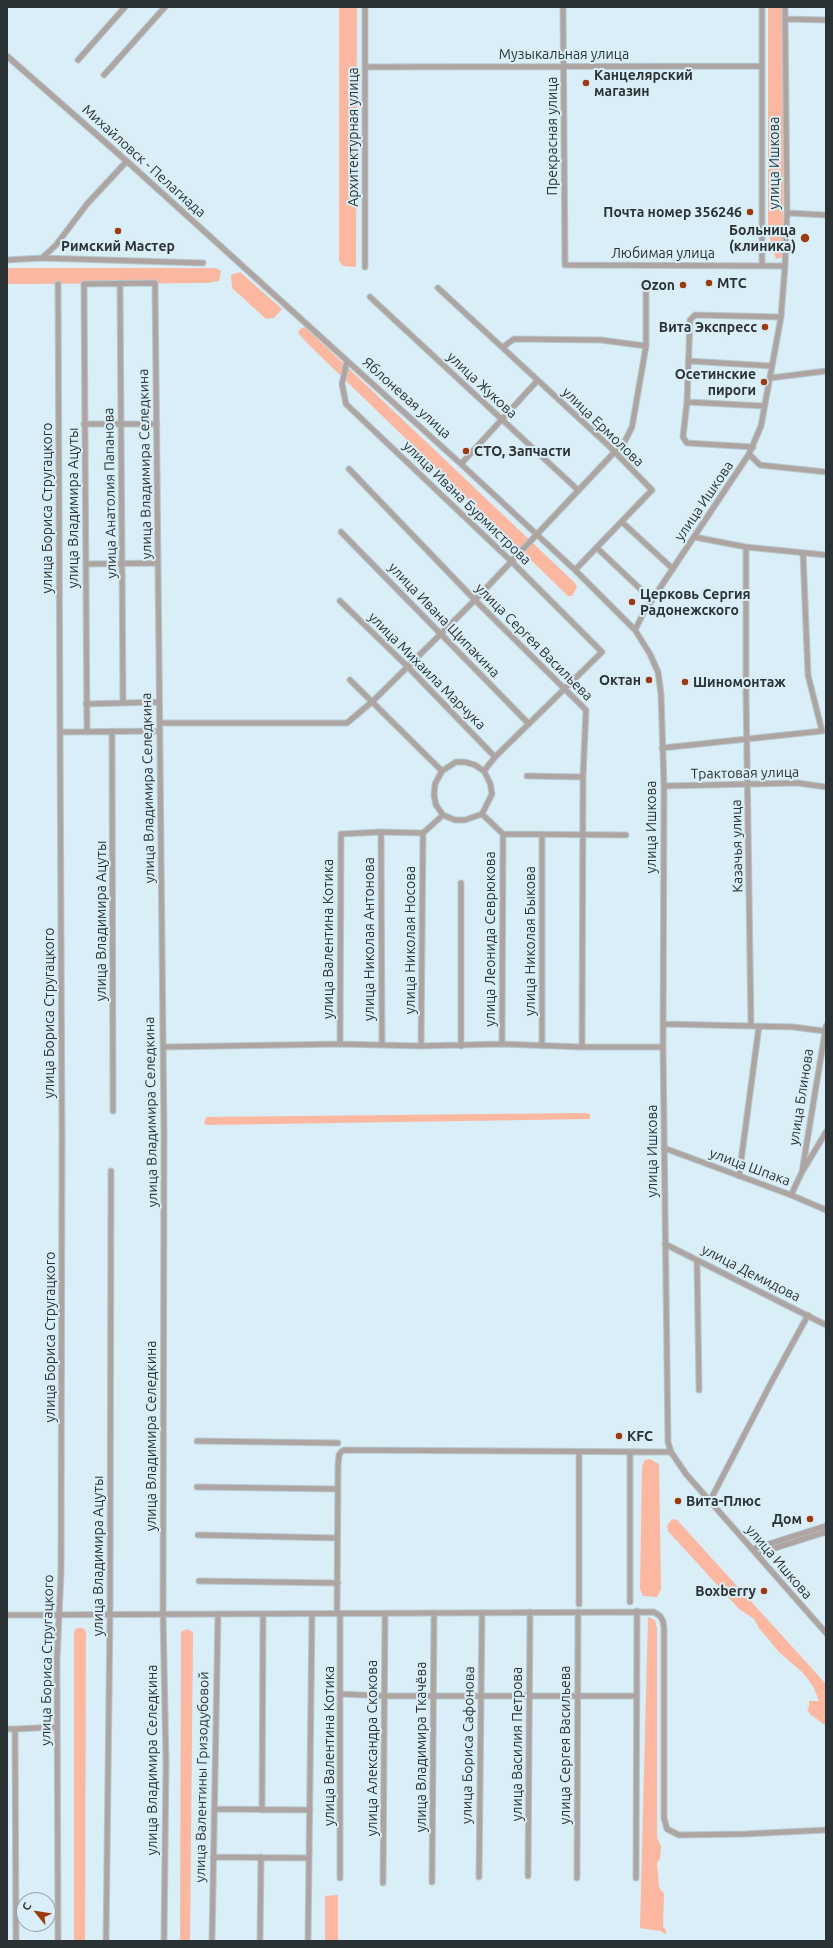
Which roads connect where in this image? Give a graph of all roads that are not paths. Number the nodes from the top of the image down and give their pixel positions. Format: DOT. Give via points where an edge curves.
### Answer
graph roads {
  1 [pos="125,7"];
  2 [pos="165,7"];
  3 [pos="365,7"];
  4 [pos="563,7"];
  5 [pos="762,7"];
  6 [pos="785,7"];
  7 [pos="785,19"];
  8 [pos="826,20"];
  9 [pos="7,56"];
  10 [pos="78,60"];
  11 [pos="564,66"];
  12 [pos="762,66"];
  13 [pos="365,67"];
  14 [pos="104,75"];
  15 [pos="127,161"];
  16 [pos="787,213"];
  17 [pos="826,215"];
  18 [pos="42,258"];
  19 [pos="7,260"];
  20 [pos="203,263"];
  21 [pos="565,265"];
  22 [pos="762,266"];
  23 [pos="785,266"];
  24 [pos="365,267"];
  25 [pos="58,284"];
  26 [pos="120,284"];
  27 [pos="646,284"];
  28 [pos="264,286"];
  29 [pos="438,288"];
  30 [pos="370,297"];
  31 [pos="781,317"];
  32 [pos="646,346"];
  33 [pos="503,347"];
  34 [pos="347,361"];
  35 [pos="688,361"];
  36 [pos="772,366"];
  37 [pos="826,371"];
  38 [pos="770,378"];
  39 [pos="537,381"];
  40 [pos="687,402"];
  41 [pos="764,406"];
  42 [pos="502,419"];
  43 [pos="84,424"];
  44 [pos="121,424"];
  45 [pos="156,424"];
  46 [pos="753,447"];
  47 [pos="614,454"];
  48 [pos="749,454"];
  49 [pos="461,464"];
  50 [pos="349,469"];
  51 [pos="826,472"];
  52 [pos="578,490"];
  53 [pos="622,522"];
  54 [pos="341,532"];
  55 [pos="536,534"];
  56 [pos="694,537"];
  57 [pos="746,547"];
  58 [pos="597,548"];
  59 [pos="803,553"];
  60 [pos="826,555"];
  61 [pos="511,561"];
  62 [pos="158,563"];
  63 [pos="86,564"];
  64 [pos="123,564"];
  65 [pos="673,569"];
  66 [pos="575,570"];
  67 [pos="474,600"];
  68 [pos="652,600"];
  69 [pos="340,601"];
  70 [pos="635,630"];
  71 [pos="441,633"];
  72 [pos="408,667"];
  73 [pos="350,680"];
  74 [pos="566,689"];
  75 [pos="373,701"];
  76 [pos="160,702"];
  77 [pos="123,703"];
  78 [pos="86,704"];
  79 [pos="160,724"];
  80 [pos="529,724"];
  81 [pos="112,731"];
  82 [pos="160,731"];
  83 [pos="60,732"];
  84 [pos="86,732"];
  85 [pos="747,739"];
  86 [pos="662,748"];
  87 [pos="496,757"];
  88 [pos="442,771"];
  89 [pos="484,771"];
  90 [pos="527,776"];
  91 [pos="583,777"];
  92 [pos="748,784"];
  93 [pos="664,786"];
  94 [pos="826,787"];
  95 [pos="443,814"];
  96 [pos="482,814"];
  97 [pos="381,832"];
  98 [pos="423,833"];
  99 [pos="503,834"];
  100 [pos="584,835"];
  101 [pos="626,835"];
  102 [pos="542,836"];
  103 [pos="461,883"];
  104 [pos="664,1024"];
  105 [pos="751,1026"];
  106 [pos="759,1026"];
  107 [pos="825,1029"];
  108 [pos="340,1044"];
  109 [pos="502,1044"];
  110 [pos="382,1045"];
  111 [pos="421,1046"];
  112 [pos="461,1046"];
  113 [pos="542,1046"];
  114 [pos="163,1047"];
  115 [pos="582,1047"];
  116 [pos="663,1047"];
  117 [pos="113,1111"];
  118 [pos="826,1132"];
  119 [pos="664,1148"];
  120 [pos="111,1171"];
  121 [pos="802,1172"];
  122 [pos="740,1176"];
  123 [pos="791,1195"];
  124 [pos="826,1210"];
  125 [pos="665,1244"];
  126 [pos="697,1260"];
  127 [pos="808,1315"];
  128 [pos="826,1324"];
  129 [pos="699,1390"];
  130 [pos="197,1441"];
  131 [pos="579,1452"];
  132 [pos="671,1452"];
  133 [pos="630,1453"];
  134 [pos="339,1455"];
  135 [pos="198,1487"];
  136 [pos="338,1489"];
  137 [pos="711,1502"];
  138 [pos="826,1526"];
  139 [pos="826,1532"];
  140 [pos="198,1535"];
  141 [pos="337,1538"];
  142 [pos="752,1549"];
  143 [pos="758,1556"];
  144 [pos="199,1581"];
  145 [pos="338,1583"];
  146 [pos="630,1602"];
  147 [pos="579,1604"];
  148 [pos="638,1611"];
  149 [pos="530,1612"];
  150 [pos="578,1612"];
  151 [pos="434,1613"];
  152 [pos="482,1613"];
  153 [pos="59,1614"];
  154 [pos="110,1614"];
  155 [pos="163,1614"];
  156 [pos="218,1614"];
  157 [pos="264,1614"];
  158 [pos="312,1614"];
  159 [pos="339,1614"];
  160 [pos="385,1614"];
  161 [pos="7,1615"];
  162 [pos="826,1633"];
  163 [pos="341,1694"];
  164 [pos="433,1695"];
  165 [pos="529,1695"];
  166 [pos="385,1696"];
  167 [pos="481,1696"];
  168 [pos="578,1696"];
  169 [pos="636,1696"];
  170 [pos="57,1727"];
  171 [pos="7,1729"];
  172 [pos="15,1729"];
  173 [pos="214,1809"];
  174 [pos="262,1810"];
  175 [pos="310,1810"];
  176 [pos="826,1830"];
  177 [pos="213,1857"];
  178 [pos="261,1857"];
  179 [pos="309,1858"];
  180 [pos="528,1876"];
  181 [pos="479,1877"];
  182 [pos="340,1878"];
  183 [pos="577,1878"];
  184 [pos="636,1878"];
  185 [pos="384,1882"];
  186 [pos="432,1882"];
  187 [pos="16,1941"];
  188 [pos="58,1941"];
  189 [pos="106,1941"];
  190 [pos="164,1941"];
  191 [pos="212,1941"];
  192 [pos="260,1941"];
  193 [pos="308,1941"];
  1 -- 10 [label="street"];
  2 -- 14 [label="street"];
  3 -- 13 [label="street, Архитектурная улица"];
  4 -- 11 [label="street, Прекрасная улица"];
  5 -- 12 [label="street, улица Ишкова"];
  6 -- 7 [label="street, улица Ишкова"];
  7 -- 8 [label="street"];
  7 -- 16 [label="street, улица Ишкова"];
  9 -- 15 [label="street, Михайловск - Пелагиада"];
  11 -- 12 [label="street, Музыкальная улица"];
  11 -- 13 [label="street, Музыкальная улица"];
  11 -- 21 [label="street, Прекрасная улица"];
  12 -- 22 [label="street, улица Ишкова"];
  13 -- 24 [label="street, Архитектурная улица"];
  15 -- 18 [label="street"];
  15 -- 28 [label="street, Михайловск - Пелагиада"];
  16 -- 17 [label="street"];
  16 -- 23 [label="street, улица Ишкова"];
  18 -- 19 [label="street"];
  18 -- 20 [label="street"];
  21 -- 22 [label="street, Любимая улица"];
  22 -- 23 [label="street, Любимая улица"];
  23 -- 31 [label="street, улица Ишкова"];
  25 -- 83 [label="street, улица Бориса Стругацкого"];
  26 -- 43 [label="street, улица Владимира Ацуты" via="84,284"];
  26 -- 44 [label="street, улица Анатолия Папанова"];
  26 -- 45 [label="street, улица Владимира Селедкина" via="155,283"];
  27 -- 32 [label="street"];
  28 -- 34 [label="street, Яблоневая улица"];
  29 -- 33 [label="street, улица Ермолова"];
  30 -- 42 [label="street, улица Жукова"];
  31 -- 35 [label="street" via="695,315 690,320"];
  31 -- 36 [label="street, улица Ишкова"];
  32 -- 33 [label="street" via="601,340 514,339"];
  32 -- 47 [label="street" via="632,427"];
  33 -- 39 [label="street, улица Ермолова"];
  34 -- 49 [label="street, Яблоневая улица"];
  34 -- 61 [label="street, улица Ивана Бурмистрова" via="342,384 346,404"];
  35 -- 36 [label="street"];
  35 -- 40 [label="street"];
  36 -- 38 [label="street, улица Ишкова"];
  37 -- 38 [label="street"];
  38 -- 41 [label="street, улица Ишкова"];
  39 -- 42 [label="street"];
  39 -- 47 [label="street, улица Ермолова"];
  40 -- 41 [label="street"];
  40 -- 46 [label="street" via="683,437 687,444"];
  41 -- 46 [label="street, улица Ишкова" via="761,426"];
  42 -- 49 [label="street"];
  42 -- 52 [label="street, улица Жукова"];
  43 -- 44 [label="street"];
  43 -- 63 [label="street, улица Владимира Ацуты"];
  44 -- 45 [label="street"];
  44 -- 64 [label="street, улица Анатолия Папанова"];
  45 -- 62 [label="street, улица Владимира Селедкина"];
  46 -- 48 [label="street, улица Ишкова"];
  47 -- 52 [label="street"];
  47 -- 53 [label="street, улица Ермолова" via="652,490"];
  48 -- 51 [label="street" via="760,465"];
  48 -- 56 [label="street, улица Ишкова"];
  49 -- 55 [label="street, Яблоневая улица"];
  50 -- 67 [label="street, улица Сергея Васильева"];
  52 -- 55 [label="street"];
  53 -- 58 [label="street"];
  53 -- 65 [label="street"];
  54 -- 71 [label="street, улица Ивана Щипакина"];
  55 -- 61 [label="street"];
  55 -- 66 [label="street, Яблоневая улица"];
  56 -- 57 [label="street"];
  56 -- 65 [label="street, улица Ишкова"];
  57 -- 59 [label="street"];
  57 -- 85 [label="street, Казачья улица"];
  58 -- 66 [label="street"];
  58 -- 68 [label="street"];
  59 -- 60 [label="street"];
  59 -- 85 [label="street, Трактовая улица" via="808,675 822,731"];
  61 -- 67 [label="street"];
  61 -- 74 [label="street, улица Ивана Бурмистрова" via="602,652"];
  62 -- 64 [label="street"];
  62 -- 76 [label="street, улица Владимира Селедкина"];
  63 -- 64 [label="street"];
  63 -- 78 [label="street, улица Владимира Ацуты"];
  64 -- 77 [label="street, улица Анатолия Папанова"];
  65 -- 68 [label="street, улица Ишкова"];
  66 -- 70 [label="street, Яблоневая улица"];
  67 -- 71 [label="street"];
  67 -- 74 [label="street, улица Сергея Васильева"];
  68 -- 70 [label="street, улица Ишкова"];
  69 -- 72 [label="street, улица Михаила Марчука"];
  70 -- 86 [label="street, улица Ишкова" via="658,672"];
  71 -- 72 [label="street"];
  71 -- 80 [label="street, улица Ивана Щипакина"];
  72 -- 75 [label="street"];
  72 -- 87 [label="street, улица Михаила Марчука"];
  73 -- 75 [label="street"];
  74 -- 80 [label="street"];
  74 -- 91 [label="street, улица Сергея Васильева" via="586,710"];
  75 -- 79 [label="street" via="347,723"];
  75 -- 88 [label="street"];
  76 -- 77 [label="street"];
  76 -- 79 [label="street, улица Владимира Селедкина"];
  77 -- 78 [label="street"];
  78 -- 84 [label="street, улица Владимира Ацуты"];
  79 -- 82 [label="street, улица Владимира Селедкина"];
  80 -- 87 [label="street"];
  81 -- 82 [label="street"];
  81 -- 84 [label="street"];
  81 -- 117 [label="street, улица Владимира Ацуты"];
  82 -- 114 [label="street, улица Владимира Селедкина"];
  83 -- 84 [label="street"];
  83 -- 153 [label="street, улица Бориса Стругацкого" via="62,1152"];
  85 -- 86 [label="street, Трактовая улица"];
  85 -- 92 [label="street, Казачья улица"];
  86 -- 93 [label="street, улица Ишкова"];
  87 -- 89 [label="street"];
  88 -- 89 [label="street" via="456,762 465,762"];
  88 -- 95 [label="street" via="434,784 434,795 436,805"];
  89 -- 96 [label="street" via="492,794"];
  90 -- 91 [label="street"];
  91 -- 100 [label="street, улица Сергея Васильева"];
  92 -- 93 [label="street, Трактовая улица"];
  92 -- 94 [label="street, Трактовая улица" via="798,783"];
  92 -- 105 [label="street, Казачья улица"];
  93 -- 104 [label="street, улица Ишкова"];
  95 -- 96 [label="street" via="455,820 466,820"];
  95 -- 98 [label="street"];
  96 -- 99 [label="street"];
  97 -- 98 [label="street"];
  97 -- 108 [label="street, улица Валентина Котика" via="341,834"];
  97 -- 110 [label="street, улица Николая Антонова"];
  98 -- 111 [label="street, улица Николая Носова"];
  99 -- 102 [label="street"];
  99 -- 109 [label="street, улица Леонида Севрюкова"];
  100 -- 101 [label="street"];
  100 -- 102 [label="street"];
  100 -- 115 [label="street, улица Сергея Васильева"];
  102 -- 113 [label="street, улица Николая Быкова"];
  103 -- 112 [label="street"];
  104 -- 105 [label="street"];
  104 -- 116 [label="street, улица Ишкова"];
  105 -- 106 [label="street"];
  106 -- 107 [label="street"];
  106 -- 122 [label="street"];
  107 -- 121 [label="street, улица Блинова"];
  108 -- 110 [label="street"];
  108 -- 114 [label="street"];
  109 -- 112 [label="street"];
  109 -- 113 [label="street"];
  110 -- 111 [label="street"];
  111 -- 112 [label="street"];
  113 -- 115 [label="street"];
  114 -- 155 [label="street, улица Владимира Селедкина"];
  115 -- 116 [label="street"];
  116 -- 119 [label="street, улица Ишкова"];
  118 -- 121 [label="street"];
  119 -- 122 [label="street, улица Шпака"];
  119 -- 125 [label="street, улица Ишкова"];
  120 -- 154 [label="street, улица Владимира Ацуты"];
  121 -- 123 [label="street"];
  122 -- 123 [label="street, улица Шпака"];
  123 -- 124 [label="street, улица Шпака"];
  125 -- 126 [label="street, улица Демидова"];
  125 -- 132 [label="street, улица Ишкова" via="666,1421"];
  126 -- 127 [label="street, улица Демидова"];
  126 -- 129 [label="street"];
  127 -- 128 [label="street, улица Демидова"];
  127 -- 137 [label="street"];
  130 -- 134 [label="street, улица Валентина Котика" via="336,1441"];
  131 -- 133 [label="street"];
  131 -- 134 [label="street" via="344,1450"];
  131 -- 147 [label="street"];
  132 -- 133 [label="street"];
  132 -- 137 [label="street, улица Ишкова" via="686,1474"];
  133 -- 146 [label="street"];
  134 -- 136 [label="street, улица Валентина Котика"];
  135 -- 136 [label="street"];
  136 -- 141 [label="street, улица Валентина Котика"];
  137 -- 142 [label="street, улица Ишкова"];
  138 -- 142 [label="street"];
  139 -- 143 [label="street"];
  140 -- 141 [label="street"];
  141 -- 145 [label="street, улица Валентина Котика"];
  142 -- 143 [label="street, улица Ишкова"];
  143 -- 162 [label="street, улица Ишкова"];
  144 -- 145 [label="street"];
  145 -- 159 [label="street, улица Валентина Котика"];
  148 -- 150 [label="street"];
  148 -- 169 [label="street"];
  148 -- 176 [label="street" via="654,1612 664,1621 664,1818 667,1829 679,1835"];
  149 -- 150 [label="street"];
  149 -- 152 [label="street"];
  149 -- 165 [label="street, улица Василия Петрова"];
  150 -- 168 [label="street, улица Сергея Васильева"];
  151 -- 152 [label="street"];
  151 -- 160 [label="street"];
  151 -- 164 [label="street, улица Владимира Ткачёва"];
  152 -- 167 [label="street, улица Бориса Сафонова"];
  153 -- 154 [label="street"];
  153 -- 161 [label="street"];
  153 -- 170 [label="street, улица Бориса Стругацкого"];
  154 -- 155 [label="street"];
  154 -- 189 [label="street, улица Владимира Ацуты"];
  155 -- 156 [label="street"];
  155 -- 190 [label="street, улица Владимира Селедкина" via="166,1762"];
  156 -- 157 [label="street"];
  156 -- 173 [label="street, улица Валентины Гризодубовой"];
  157 -- 158 [label="street"];
  157 -- 174 [label="street"];
  158 -- 159 [label="street"];
  158 -- 175 [label="street"];
  159 -- 160 [label="street"];
  159 -- 163 [label="street, улица Валентина Котика"];
  160 -- 166 [label="street, улица Александра Скокова"];
  163 -- 166 [label="street"];
  163 -- 182 [label="street, улица Валентина Котика"];
  164 -- 166 [label="street"];
  164 -- 167 [label="street"];
  164 -- 186 [label="street, улица Владимира Ткачёва"];
  165 -- 167 [label="street"];
  165 -- 168 [label="street"];
  165 -- 180 [label="street, улица Василия Петрова"];
  166 -- 185 [label="street, улица Александра Скокова"];
  167 -- 181 [label="street, улица Бориса Сафонова"];
  168 -- 169 [label="street"];
  168 -- 183 [label="street, улица Сергея Васильева"];
  169 -- 184 [label="street"];
  170 -- 172 [label="street"];
  170 -- 188 [label="street, улица Бориса Стругацкого"];
  171 -- 172 [label="street"];
  172 -- 187 [label="street"];
  173 -- 174 [label="street"];
  173 -- 177 [label="street, улица Валентины Гризодубовой"];
  174 -- 175 [label="street"];
  175 -- 179 [label="street"];
  177 -- 178 [label="street"];
  177 -- 191 [label="street, улица Валентины Гризодубовой"];
  178 -- 179 [label="street"];
  178 -- 192 [label="street"];
  179 -- 193 [label="street"];
}
